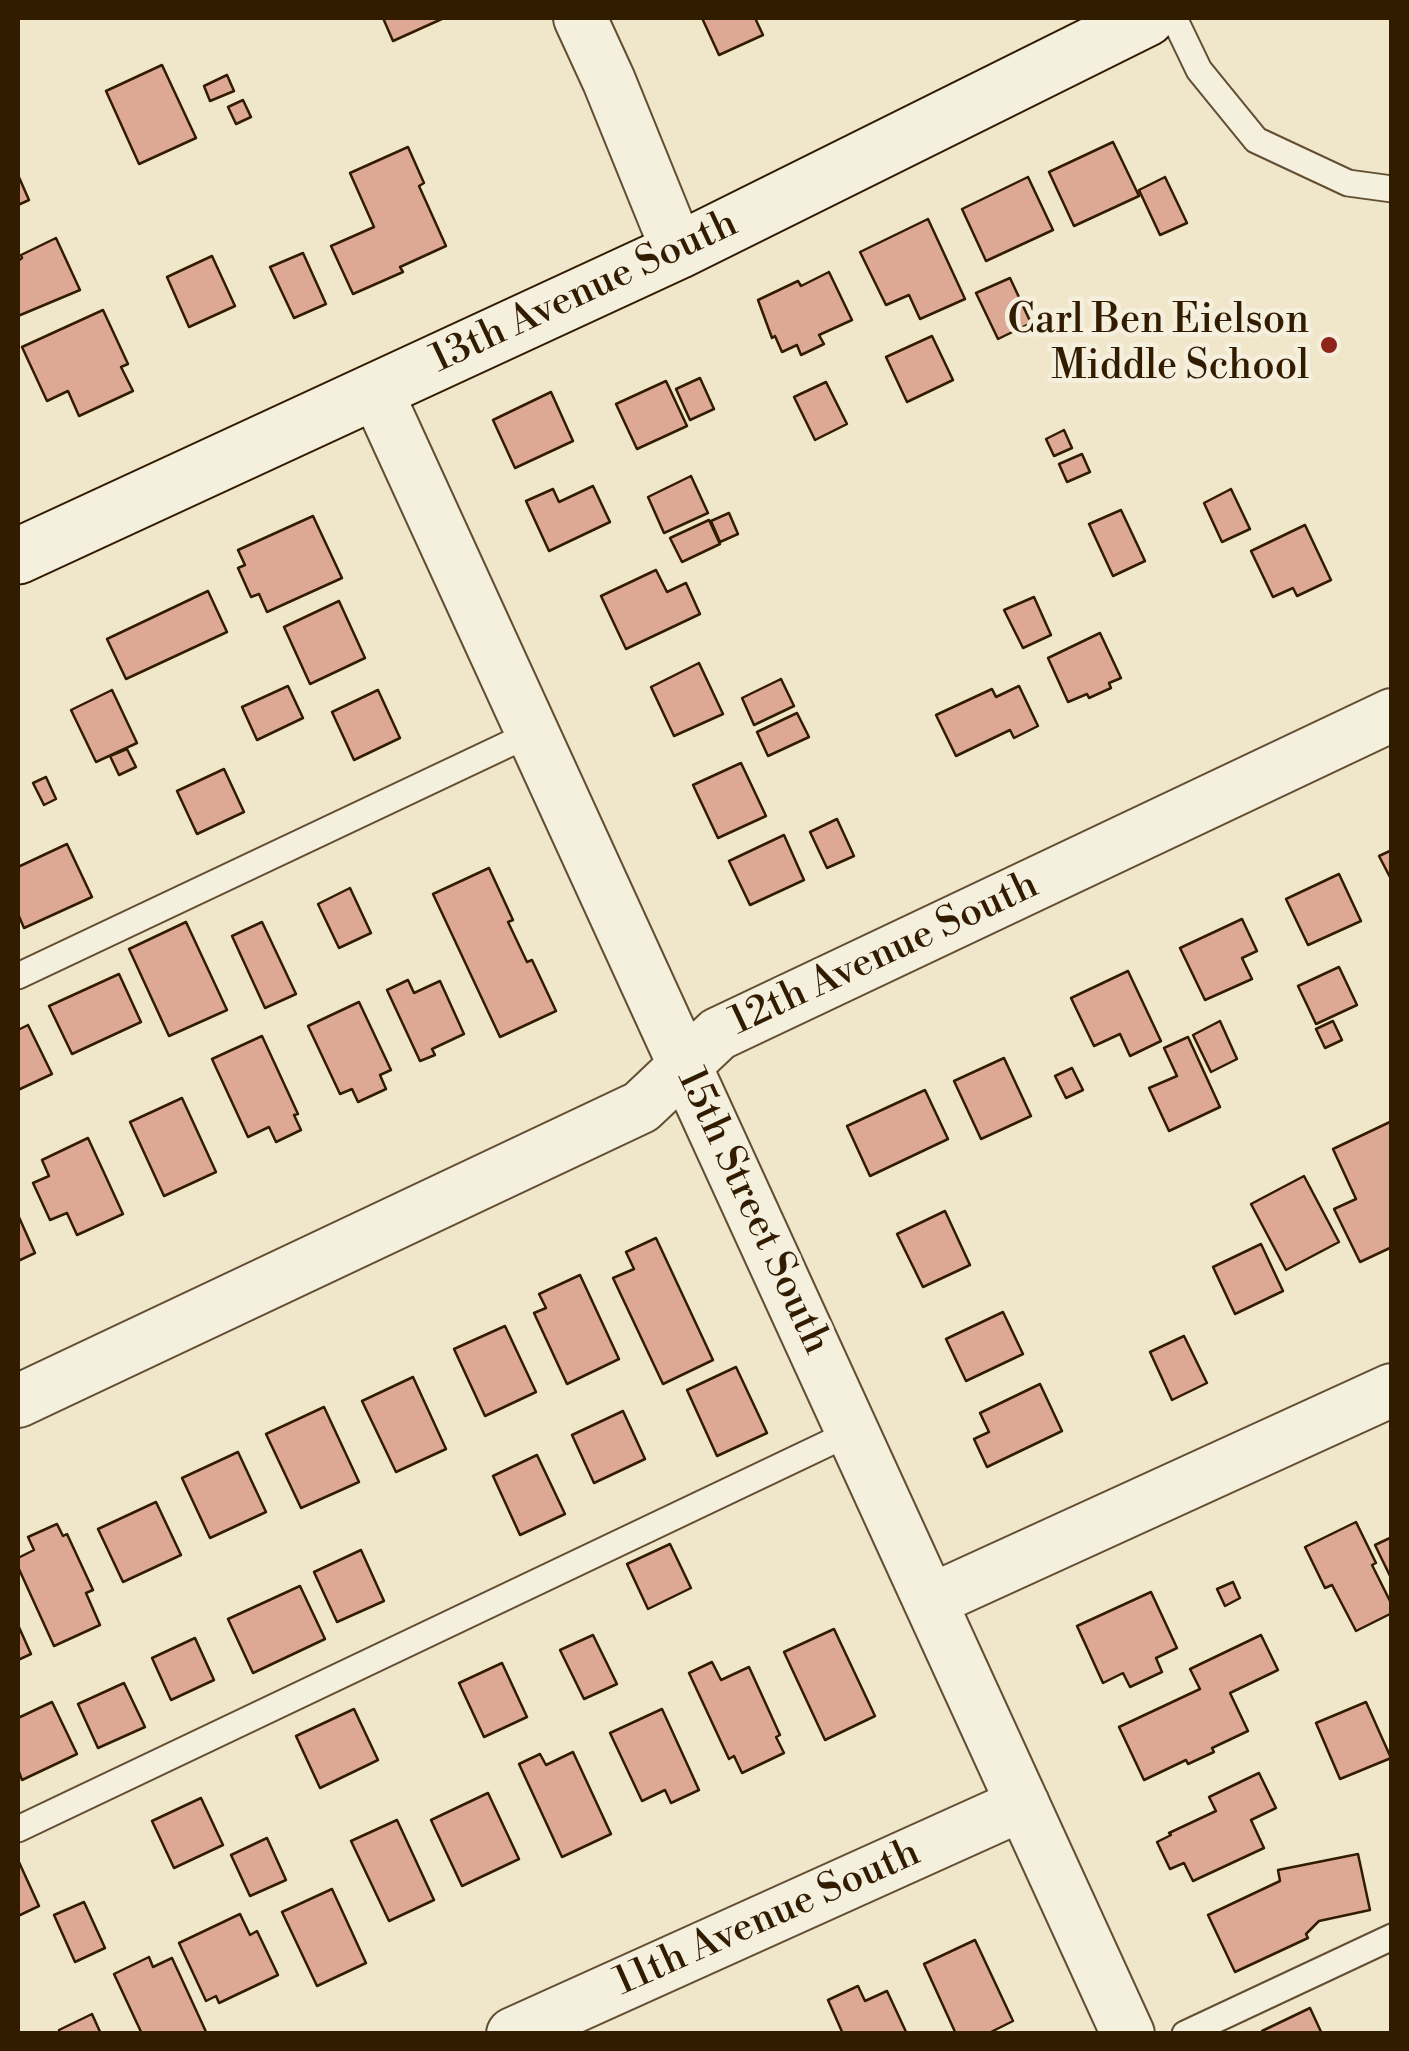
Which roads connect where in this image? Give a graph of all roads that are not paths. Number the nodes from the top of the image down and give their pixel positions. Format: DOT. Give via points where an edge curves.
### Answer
graph roads {
  1 [pos="580,18"];
  2 [pos="1147,18"];
  3 [pos="1174,18"];
  4 [pos="1392,189"];
  5 [pos="678,251"];
  6 [pos="376,391"];
  7 [pos="18,556"];
  8 [pos="1392,714"];
  9 [pos="532,733"];
  10 [pos="18,976"];
  11 [pos="684,1064"];
  12 [pos="1392,1390"];
  13 [pos="18,1401"];
  14 [pos="852,1432"];
  15 [pos="930,1601"];
  16 [pos="1023,1804"];
  17 [pos="18,1829"];
  18 [pos="1392,1937"];
  19 [pos="513,2034"];
  20 [pos="1128,2034"];
  21 [pos="1186,2034"];
  1 -- 5 [label="street"];
  2 -- 5 [label="main road, 13th Avenue South"];
  3 -- 4 [label="lane" via="1199,70 1256,140 1348,183"];
  5 -- 6 [label="main road, 13th Avenue South"];
  6 -- 7 [label="main road, 13th Avenue South"];
  6 -- 9 [label="street, 15th Street South"];
  8 -- 11 [label="street, 12th Avenue South" via="718,1034"];
  9 -- 10 [label="lane"];
  9 -- 11 [label="street, 15th Street South"];
  11 -- 13 [label="street, 12th Avenue South" via="641,1107"];
  11 -- 14 [label="street, 15th Street South"];
  12 -- 15 [label="street"];
  14 -- 15 [label="street, 15th Street South"];
  14 -- 17 [label="lane"];
  15 -- 16 [label="street, 15th Street South"];
  16 -- 19 [label="street, 11th Avenue South"];
  16 -- 20 [label="street, 15th Street South"];
  18 -- 21 [label="lane"];
}
